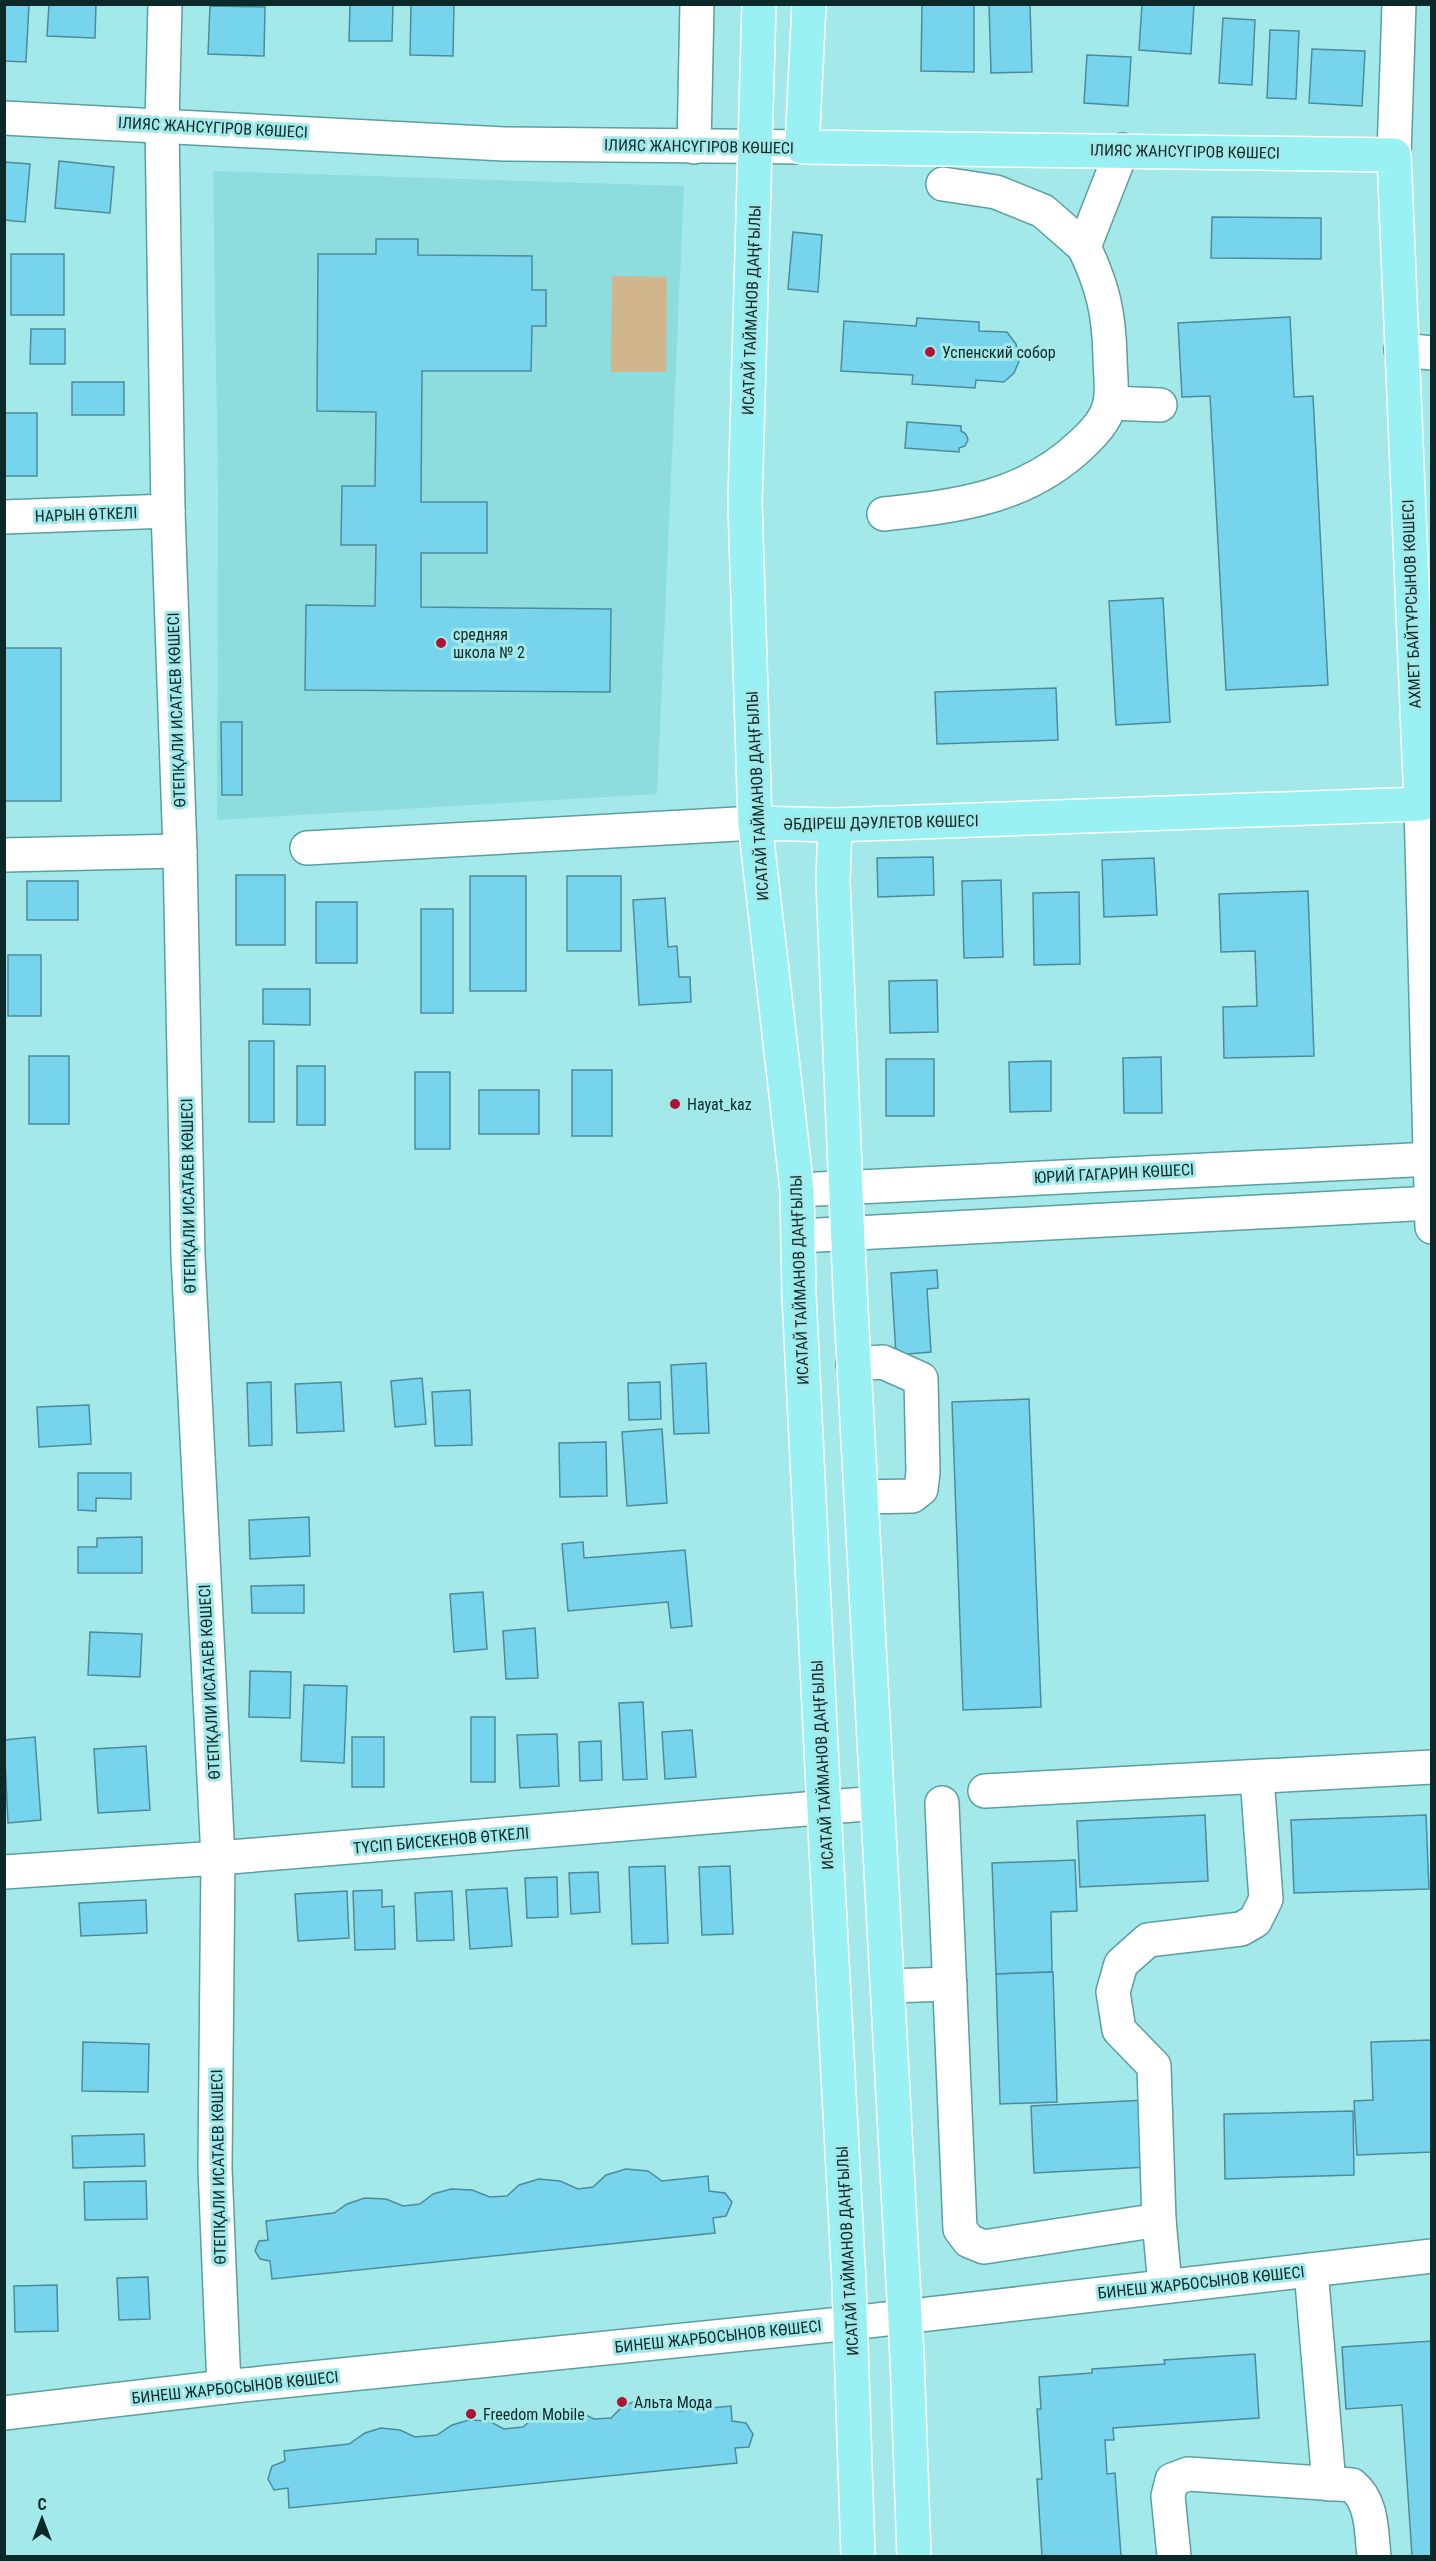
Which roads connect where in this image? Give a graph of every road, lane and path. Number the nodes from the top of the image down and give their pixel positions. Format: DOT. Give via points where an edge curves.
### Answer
graph roads {
  1 [pos="165,4"];
  2 [pos="697,4"];
  3 [pos="759,4"];
  4 [pos="809,4"];
  5 [pos="1400,4"];
  6 [pos="4,118"];
  7 [pos="162,124"];
  8 [pos="694,147"];
  9 [pos="755,147"];
  10 [pos="802,147"];
  11 [pos="1122,150"];
  12 [pos="1394,155"];
  13 [pos="943,184"];
  14 [pos="1084,247"];
  15 [pos="1416,352"];
  16 [pos="1110,403"];
  17 [pos="1160,405"];
  18 [pos="168,511"];
  19 [pos="884,514"];
  20 [pos="4,517"];
  21 [pos="1424,745"];
  22 [pos="1421,804"];
  23 [pos="755,823"];
  24 [pos="835,825"];
  25 [pos="307,848"];
  26 [pos="180,851"];
  27 [pos="4,855"];
  28 [pos="1431,1159"];
  29 [pos="847,1186"];
  30 [pos="797,1190"];
  31 [pos="1431,1211"];
  32 [pos="849,1233"];
  33 [pos="799,1236"];
  34 [pos="854,1364"];
  35 [pos="861,1497"];
  36 [pos="1431,1767"];
  37 [pos="1257,1777"];
  38 [pos="985,1791"];
  39 [pos="877,1803"];
  40 [pos="942,1803"];
  41 [pos="824,1809"];
  42 [pos="218,1858"];
  43 [pos="4,1872"];
  44 [pos="950,1984"];
  45 [pos="888,1986"];
  46 [pos="1159,2220"];
  47 [pos="1431,2256"];
  48 [pos="1311,2270"];
  49 [pos="1165,2286"];
  50 [pos="904,2315"];
  51 [pos="850,2323"];
  52 [pos="224,2387"];
  53 [pos="4,2413"];
  54 [pos="1329,2484"];
  55 [pos="856,2553"];
  56 [pos="914,2556"];
  57 [pos="1174,2556"];
  58 [pos="1374,2556"];
  1 -- 7 [label="street, ӨТЕПҚАЛИ ИСАТАЕВ КӨШЕСІ"];
  2 -- 8 [label="street"];
  3 -- 9 [label="main road, ИСАТАЙ ТАЙМАНОВ ДАҢҒЫЛЫ"];
  4 -- 10 [label="main road"];
  5 -- 12 [label="street, АХМЕТ БАЙТҰРСЫНОВ КӨШЕСІ"];
  6 -- 7 [label="street, ІЛИЯС ЖАНСҮГІРОВ КӨШЕСІ"];
  7 -- 8 [label="street, ІЛИЯС ЖАНСҮГІРОВ КӨШЕСІ" via="504,144"];
  7 -- 18 [label="street, ӨТЕПҚАЛИ ИСАТАЕВ КӨШЕСІ"];
  8 -- 9 [label="street, ІЛИЯС ЖАНСҮГІРОВ КӨШЕСІ"];
  9 -- 10 [label="street, ІЛИЯС ЖАНСҮГІРОВ КӨШЕСІ"];
  9 -- 23 [label="main road, ИСАТАЙ ТАЙМАНОВ ДАҢҒЫЛЫ" via="745,502"];
  10 -- 11 [label="main road, ІЛИЯС ЖАНСҮГІРОВ КӨШЕСІ"];
  11 -- 12 [label="main road, ІЛИЯС ЖАНСҮГІРОВ КӨШЕСІ"];
  11 -- 14 [label="street"];
  12 -- 15 [label="main road, АХМЕТ БАЙТҰРСЫНОВ КӨШЕСІ"];
  13 -- 14 [label="street" via="996,192 1043,211"];
  14 -- 16 [label="street" via="1102,287 1110,337"];
  15 -- 21 [label="main road, АХМЕТ БАЙТҰРСЫНОВ КӨШЕСІ"];
  16 -- 17 [label="street"];
  16 -- 19 [label="street" via="1097,430 1062,464 1014,489 951,506"];
  18 -- 20 [label="street, НАРЫН ӨТКЕЛІ"];
  18 -- 26 [label="street, ӨТЕПҚАЛИ ИСАТАЕВ КӨШЕСІ"];
  21 -- 22 [label="main road, АХМЕТ БАЙТҰРСЫНОВ КӨШЕСІ"];
  22 -- 24 [label="main road, ӘБДІРЕШ ДӘУЛЕТОВ КӨШЕСІ"];
  22 -- 28 [label="street, АХМЕТ БАЙТҰРСЫНОВ КӨШЕСІ"];
  23 -- 24 [label="main road, ӘБДІРЕШ ДӘУЛЕТОВ КӨШЕСІ"];
  23 -- 25 [label="street, ӘБДІРЕШ ДӘУЛЕТОВ КӨШЕСІ"];
  23 -- 30 [label="main road, ИСАТАЙ ТАЙМАНОВ ДАҢҒЫЛЫ"];
  24 -- 29 [label="main road" via="833,881"];
  26 -- 27 [label="street"];
  26 -- 42 [label="street, ӨТЕПҚАЛИ ИСАТАЕВ КӨШЕСІ" via="188,1256"];
  28 -- 29 [label="street, ЮРИЙ ГАГАРИН КӨШЕСІ"];
  28 -- 31 [label="street, АХМЕТ БАЙТҰРСЫНОВ КӨШЕСІ"];
  29 -- 30 [label="street, ЮРИЙ ГАГАРИН КӨШЕСІ"];
  29 -- 32 [label="main road"];
  30 -- 33 [label="main road, ИСАТАЙ ТАЙМАНОВ ДАҢҒЫЛЫ"];
  31 -- 32 [label="street"];
  32 -- 33 [label="street"];
  32 -- 34 [label="main road"];
  33 -- 41 [label="main road, ИСАТАЙ ТАЙМАНОВ ДАҢҒЫЛЫ"];
  34 -- 35 [label="main road"];
  34 -- 35 [label="street" via="883,1362 921,1379 921,1489 912,1496"];
  35 -- 39 [label="main road"];
  36 -- 37 [label="street"];
  37 -- 38 [label="street"];
  37 -- 46 [label="street" via="1266,1899 1255,1921 1241,1929 1148,1940 1121,1964 1113,1992 1119,2030 1154,2066"];
  39 -- 41 [label="street, ТҮСІП БИСЕКЕНОВ ӨТКЕЛІ"];
  39 -- 45 [label="main road"];
  40 -- 44 [label="street"];
  41 -- 42 [label="street, ТҮСІП БИСЕКЕНОВ ӨТКЕЛІ"];
  41 -- 51 [label="main road, ИСАТАЙ ТАЙМАНОВ ДАҢҒЫЛЫ"];
  42 -- 43 [label="street, ТҮСІП БИСЕКЕНОВ ӨТКЕЛІ"];
  42 -- 52 [label="street, ӨТЕПҚАЛИ ИСАТАЕВ КӨШЕСІ" via="215,2168"];
  44 -- 45 [label="street"];
  44 -- 46 [label="street" via="960,2229 969,2241 984,2247"];
  45 -- 50 [label="main road"];
  46 -- 49 [label="street"];
  47 -- 48 [label="street, БИНЕШ ЖАРБОСЫНОВ КӨШЕСІ"];
  48 -- 49 [label="street, БИНЕШ ЖАРБОСЫНОВ КӨШЕСІ"];
  48 -- 54 [label="street"];
  49 -- 50 [label="street, БИНЕШ ЖАРБОСЫНОВ КӨШЕСІ"];
  50 -- 51 [label="street, БИНЕШ ЖАРБОСЫНОВ КӨШЕСІ"];
  50 -- 56 [label="main road"];
  51 -- 52 [label="street, БИНЕШ ЖАРБОСЫНОВ КӨШЕСІ"];
  51 -- 55 [label="main road, ИСАТАЙ ТАЙМАНОВ ДАҢҒЫЛЫ"];
  52 -- 53 [label="street, БИНЕШ ЖАРБОСЫНОВ КӨШЕСІ"];
  54 -- 57 [label="street" via="1188,2474 1172,2480 1168,2496"];
  54 -- 58 [label="street" via="1352,2485 1363,2494"];
}
